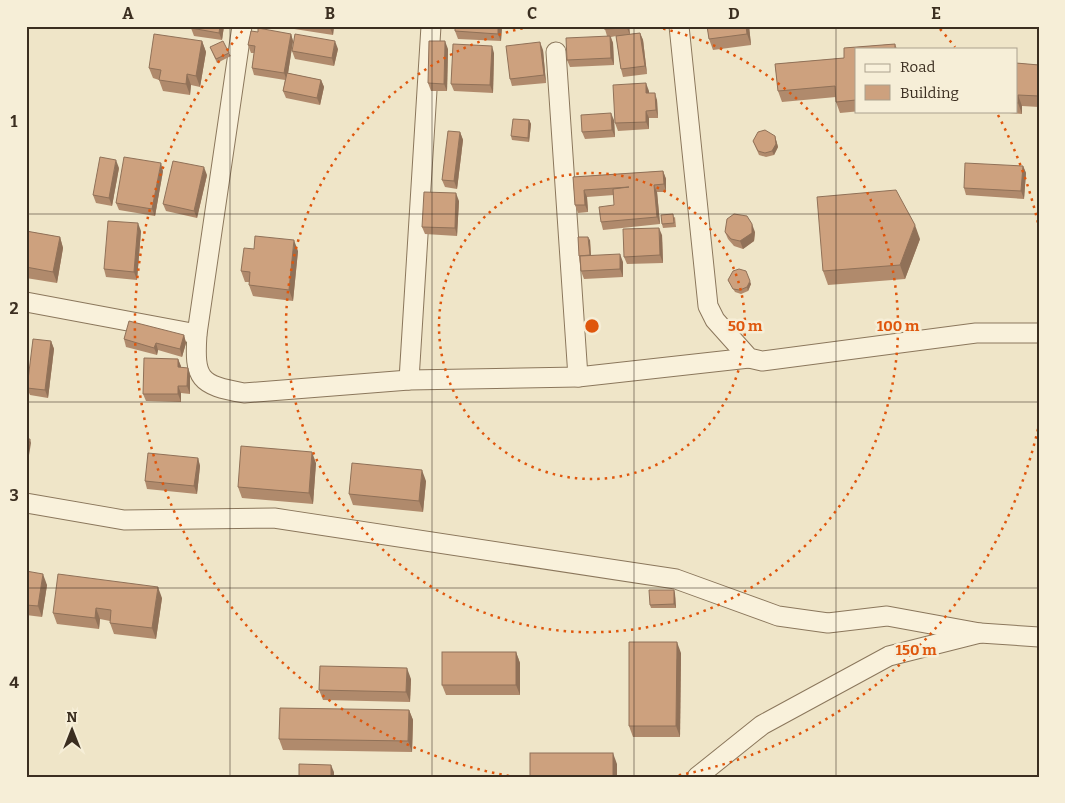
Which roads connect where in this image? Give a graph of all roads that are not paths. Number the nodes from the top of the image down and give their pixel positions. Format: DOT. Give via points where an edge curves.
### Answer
graph roads {
  1 [pos="242,26"];
  2 [pos="432,26"];
  3 [pos="679,26"];
  4 [pos="556,52"];
  5 [pos="26,302"];
  6 [pos="1039,333"];
  7 [pos="197,334"];
  8 [pos="749,358"];
  9 [pos="578,377"];
  10 [pos="408,380"];
  11 [pos="26,503"];
  12 [pos="980,633"];
  13 [pos="1039,637"];
  14 [pos="697,777"];
  1 -- 7 [label="street"];
  2 -- 10 [label="street"];
  3 -- 8 [label="street" via="708,306 715,320"];
  4 -- 9 [label="street"];
  5 -- 7 [label="street"];
  6 -- 8 [label="street" via="976,333 762,361"];
  7 -- 10 [label="street" via="195,363 198,371 218,388 244,393"];
  8 -- 9 [label="street"];
  9 -- 10 [label="street"];
  11 -- 12 [label="street" via="124,520 274,518 676,579 778,616 828,623 887,616"];
  12 -- 13 [label="street"];
  12 -- 14 [label="street" via="889,656 762,725"];
}
